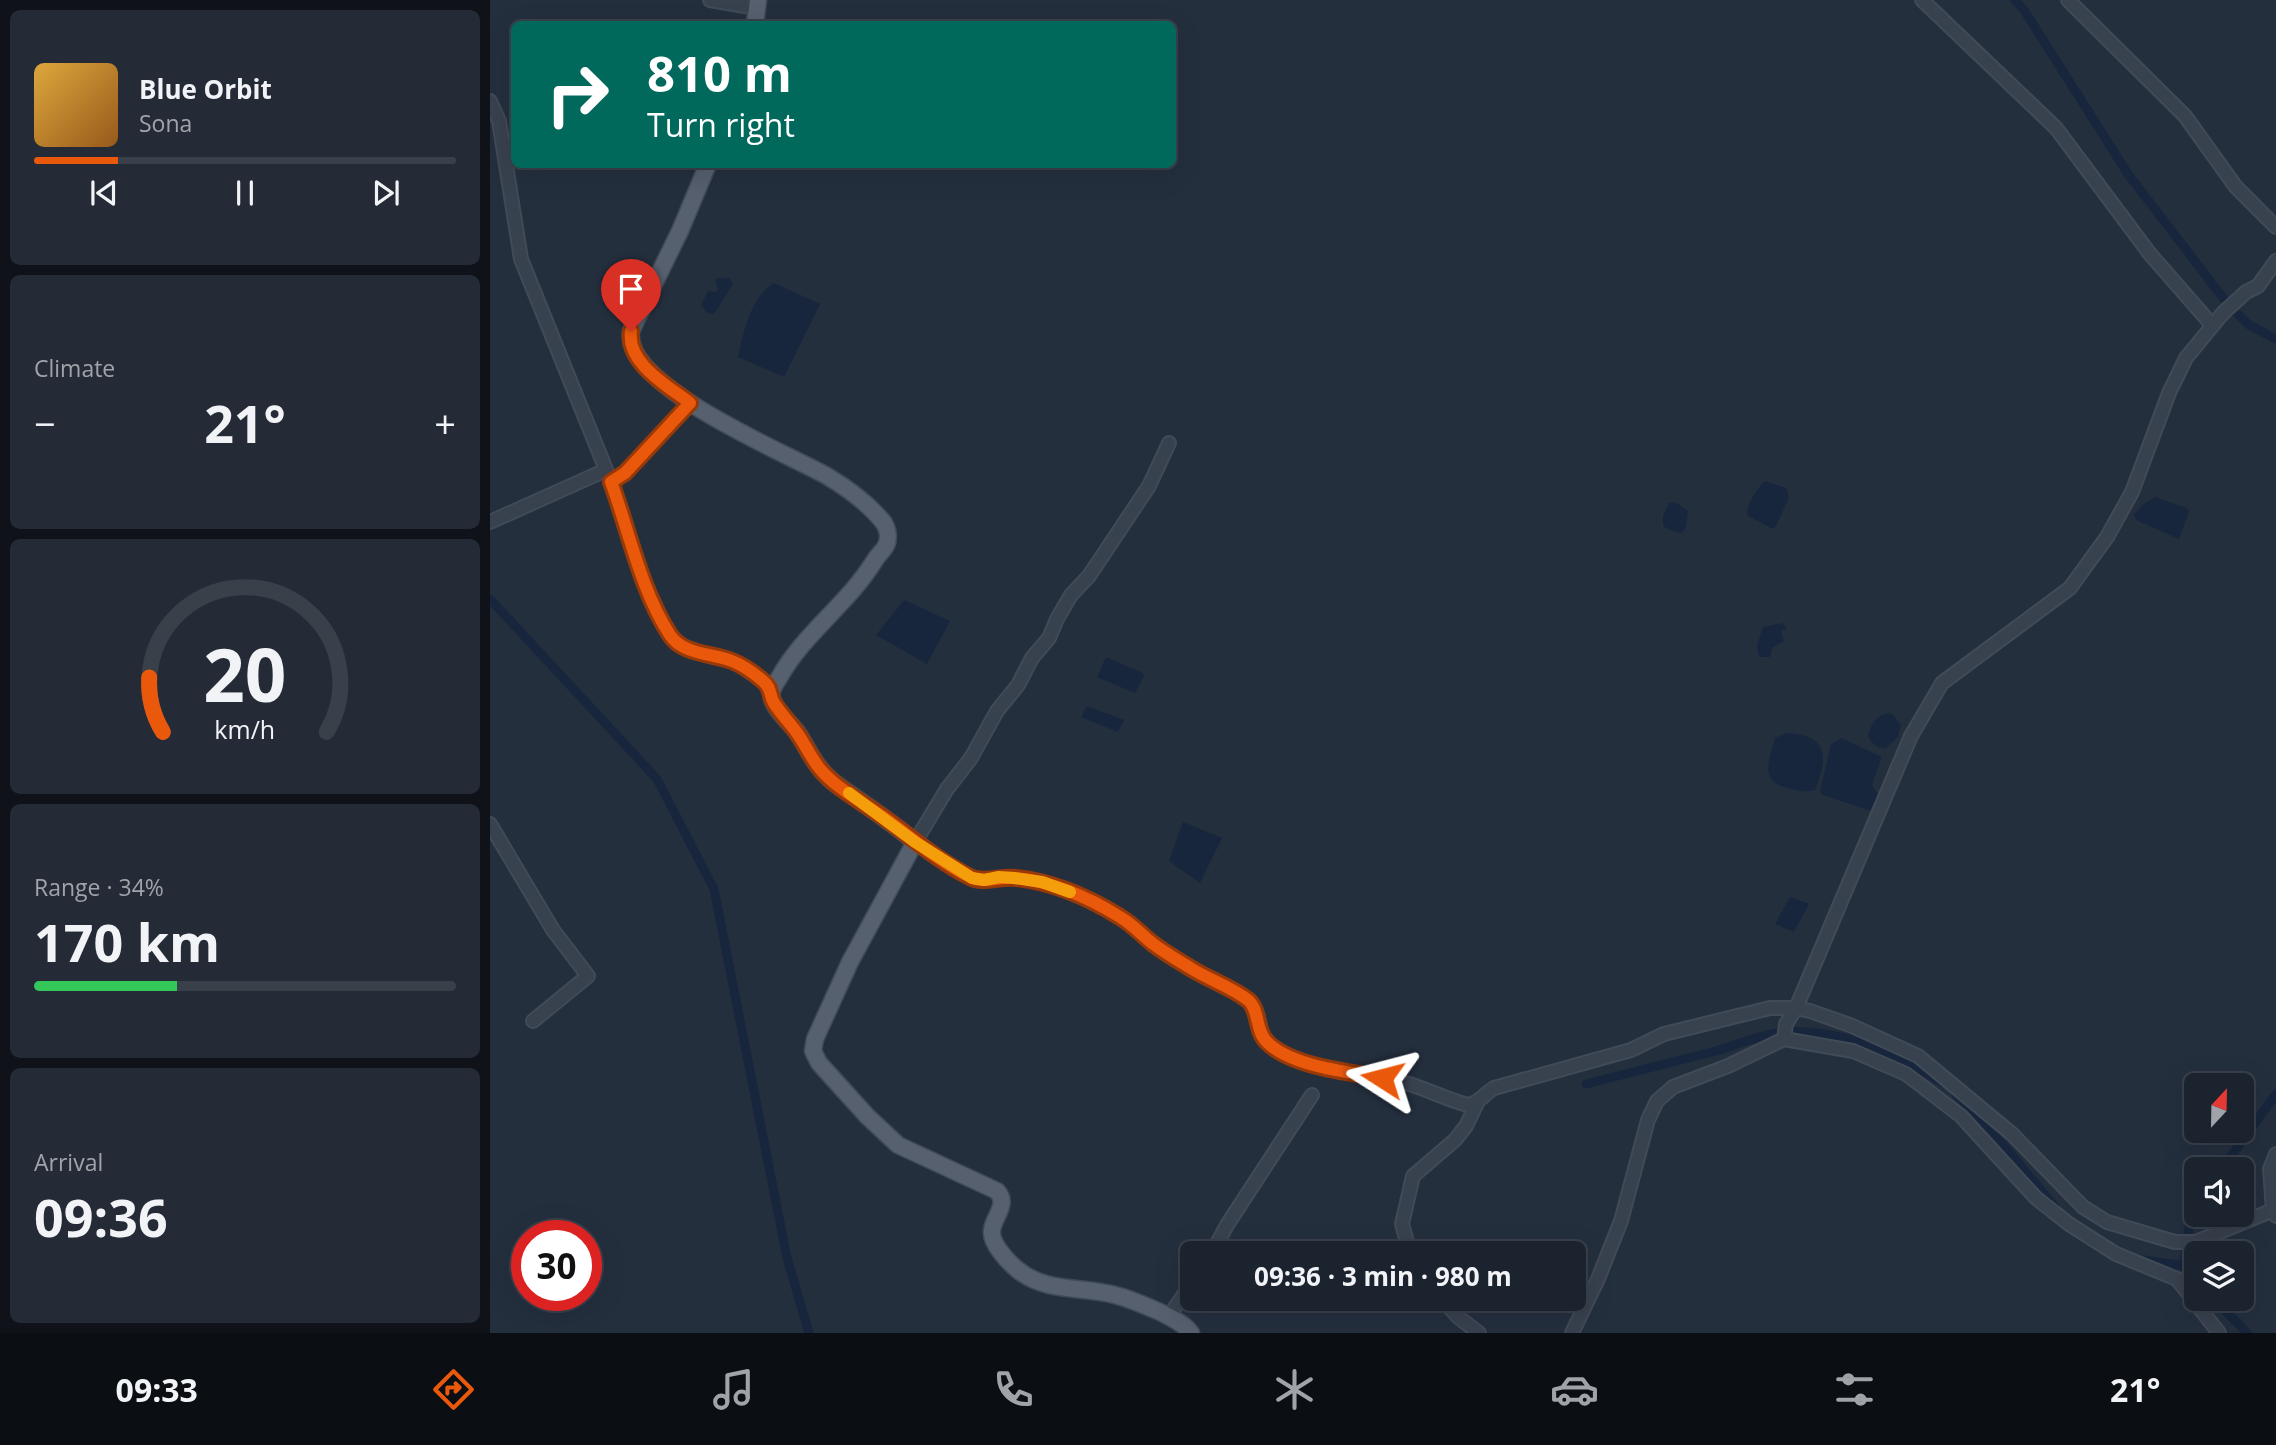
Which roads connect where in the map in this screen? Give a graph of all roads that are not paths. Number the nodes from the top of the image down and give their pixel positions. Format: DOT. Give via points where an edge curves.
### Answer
graph roads {
  1 [pos="710,0"];
  2 [pos="1922,0"];
  3 [pos="2068,0"];
  4 [pos="757,11"];
  5 [pos="490,101"];
  6 [pos="706,168"];
  7 [pos="2276,227"];
  8 [pos="2276,261"];
  9 [pos="2212,325"];
  10 [pos="690,403"];
  11 [pos="1169,443"];
  12 [pos="608,476"];
  13 [pos="492,521"];
  14 [pos="772,691"];
  15 [pos="490,824"];
  16 [pos="915,842"];
  17 [pos="1796,1009"];
  18 [pos="533,1021"];
  19 [pos="1785,1033"];
  20 [pos="1312,1094"];
  21 [pos="1477,1103"];
  22 [pos="2276,1154"];
  23 [pos="2275,1213"];
  24 [pos="1218,1241"];
  25 [pos="1407,1241"];
  26 [pos="1180,1300"];
  27 [pos="1453,1311"];
  28 [pos="1168,1316"];
  29 [pos="1191,1333"];
  30 [pos="1479,1333"];
  31 [pos="1572,1333"];
  32 [pos="2219,1333"];
  1 -- 4 [label="street"];
  2 -- 9 [label="street" via="2056,128 2150,254"];
  3 -- 7 [label="street" via="2185,116 2236,187"];
  5 -- 12 [label="street" via="499,121 521,259"];
  6 -- 10 [label="main road" via="630,339 635,355"];
  8 -- 9 [label="street" via="2258,286"];
  9 -- 17 [label="street" via="2180,370 2119,518 2070,587 1934,693 1911,736"];
  10 -- 12 [label="street" via="625,473"];
  10 -- 14 [label="main road" via="838,483 868,507 888,533 886,547 804,642"];
  11 -- 16 [label="street" via="1149,486 1089,576 1071,595 1049,638"];
  12 -- 13 [label="street"];
  12 -- 14 [label="street" via="646,586 670,636 688,649 735,662"];
  14 -- 16 [label="main road" via="773,701 820,768"];
  15 -- 18 [label="street" via="553,930 588,976"];
  16 -- 21 [label="street" via="972,878 1042,882 1117,915 1195,971 1244,997 1252,1004 1266,1042 1279,1051 1338,1072 1400,1081 1457,1102"];
  16 -- 28 [label="main road" via="850,962 813,1051 898,1144 1002,1196 992,1232 995,1243 1018,1270 1048,1286 1114,1294"];
  17 -- 19 [label="street"];
  17 -- 21 [label="street" via="1770,1008 1664,1034 1631,1050 1494,1088"];
  17 -- 23 [label="street" via="1850,1025 1918,1056 2012,1133 2083,1207 2107,1222 2175,1242 2196,1242"];
  19 -- 31 [label="street" via="1728,1066 1673,1087 1657,1101 1621,1221"];
  19 -- 32 [label="street" via="1853,1051 1906,1074 1961,1116 2036,1198 2069,1224 2116,1254 2177,1279"];
  20 -- 24 [label="street"];
  21 -- 25 [label="street" via="1455,1140 1413,1176 1402,1224"];
  22 -- 23 [label="street" via="2270,1169"];
  26 -- 28 [label="street"];
  27 -- 30 [label="street"];
  28 -- 29 [label="main road"];
}
